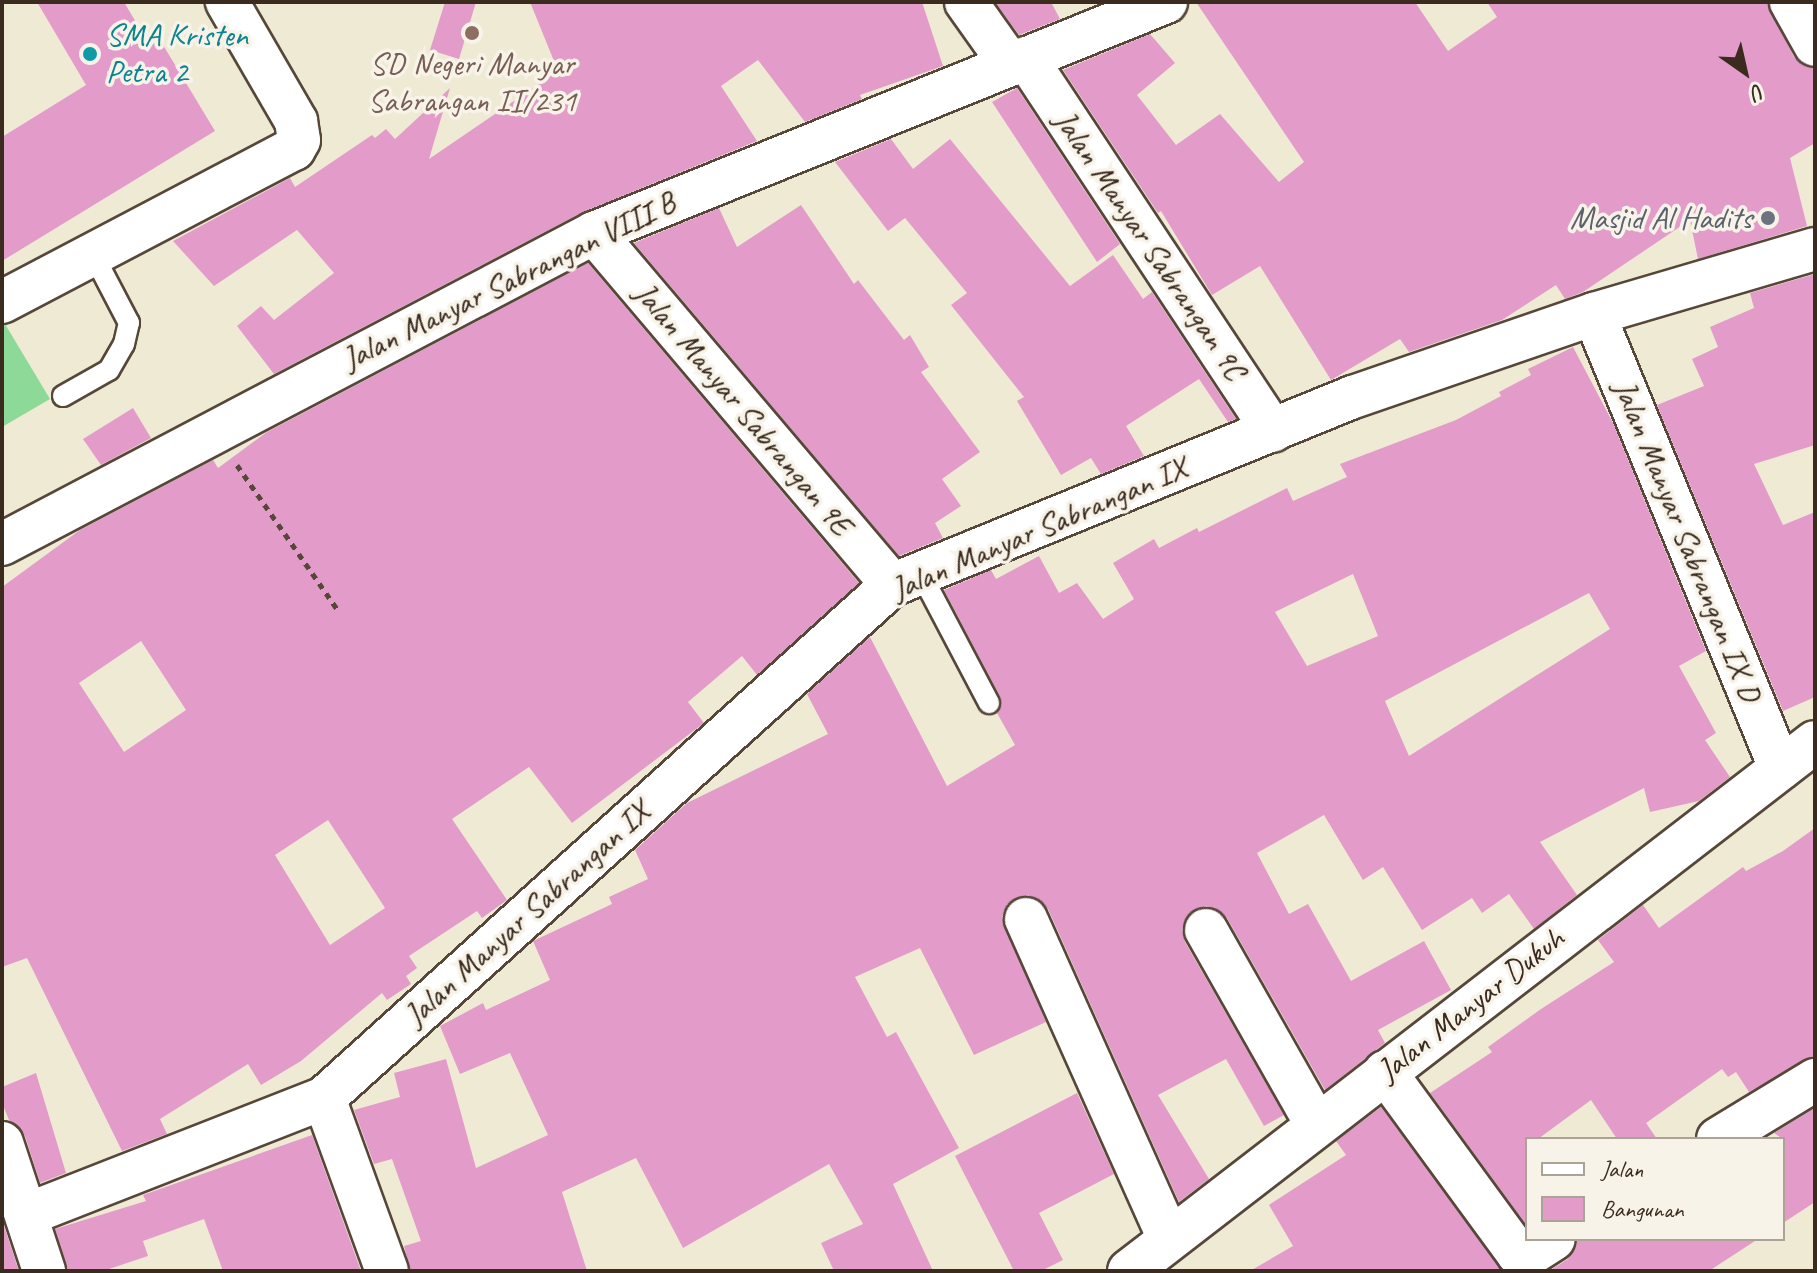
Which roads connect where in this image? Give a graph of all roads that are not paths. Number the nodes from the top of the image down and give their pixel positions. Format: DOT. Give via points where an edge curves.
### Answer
graph roads {
  1 [pos="227,2"];
  2 [pos="966,2"];
  3 [pos="1166,2"];
  4 [pos="1791,2"];
  5 [pos="1815,45"];
  6 [pos="1018,61"];
  7 [pos="594,233"];
  8 [pos="1815,249"];
  9 [pos="93,254"];
  10 [pos="2,302"];
  11 [pos="1594,314"];
  12 [pos="63,396"];
  13 [pos="1273,431"];
  14 [pos="2,544"];
  15 [pos="906,580"];
  16 [pos="989,703"];
  17 [pos="1815,742"];
  18 [pos="1780,768"];
  19 [pos="1026,919"];
  20 [pos="1206,930"];
  21 [pos="1385,1072"];
  22 [pos="1815,1080"];
  23 [pos="324,1098"];
  24 [pos="1317,1125"];
  25 [pos="1721,1137"];
  26 [pos="2,1143"];
  27 [pos="28,1214"];
  28 [pos="1169,1239"];
  29 [pos="1551,1241"];
  30 [pos="44,1271"];
  31 [pos="387,1271"];
  32 [pos="1129,1271"];
  1 -- 9 [label="street" via="296,121 299,140 286,157"];
  2 -- 6 [label="street, Jalan Manyar Sabrangan 9C"];
  3 -- 6 [label="street, Jalan Manyar Sabrangan VIII B"];
  4 -- 5 [label="street"];
  6 -- 7 [label="street, Jalan Manyar Sabrangan VIII B"];
  6 -- 13 [label="street, Jalan Manyar Sabrangan 9C"];
  7 -- 14 [label="street, Jalan Manyar Sabrangan VIII B"];
  7 -- 15 [label="street, Jalan Manyar Sabrangan 9E"];
  8 -- 11 [label="street, Jalan Manyar Sabrangan IX"];
  9 -- 10 [label="street"];
  9 -- 12 [label="lane" via="129,323 109,370"];
  11 -- 13 [label="street, Jalan Manyar Sabrangan IX"];
  11 -- 18 [label="street, Jalan Manyar Sabrangan IX D"];
  13 -- 15 [label="street, Jalan Manyar Sabrangan IX"];
  15 -- 16 [label="lane"];
  15 -- 23 [label="street, Jalan Manyar Sabrangan IX"];
  17 -- 18 [label="street, Jalan Manyar Dukuh"];
  18 -- 21 [label="street, Jalan Manyar Dukuh"];
  19 -- 28 [label="street"];
  20 -- 24 [label="street"];
  21 -- 24 [label="street, Jalan Manyar Dukuh"];
  21 -- 29 [label="street" via="1518,1254 1526,1257"];
  22 -- 25 [label="street"];
  23 -- 27 [label="street"];
  23 -- 31 [label="street"];
  24 -- 28 [label="street, Jalan Manyar Dukuh"];
  26 -- 27 [label="street"];
  27 -- 30 [label="street"];
  28 -- 32 [label="street, Jalan Manyar Dukuh"];
}
